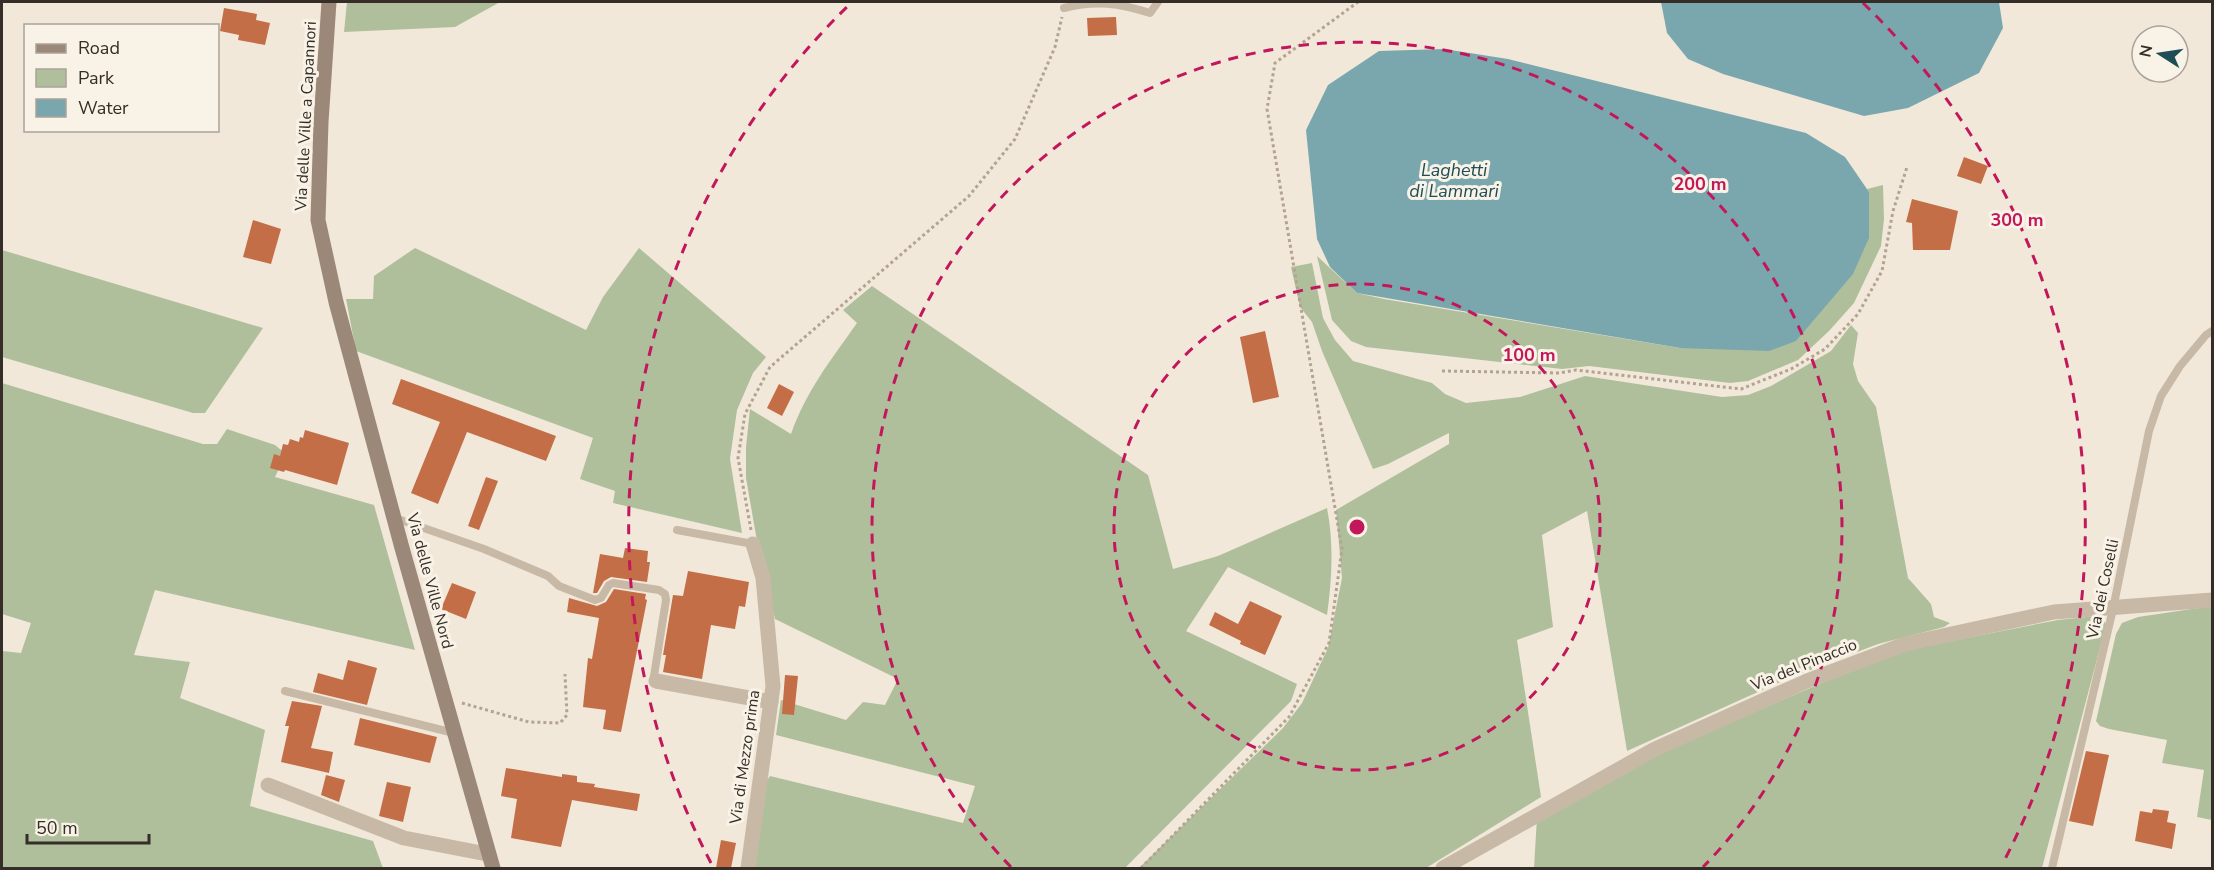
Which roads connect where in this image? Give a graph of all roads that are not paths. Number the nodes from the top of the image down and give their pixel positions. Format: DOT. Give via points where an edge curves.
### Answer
graph roads {
  1 [pos="330,2"];
  2 [pos="1158,2"];
  3 [pos="1064,8"];
  4 [pos="336,302"];
  5 [pos="2212,331"];
  6 [pos="394,517"];
  7 [pos="677,530"];
  8 [pos="753,544"];
  9 [pos="2212,600"];
  10 [pos="2113,609"];
  11 [pos="656,681"];
  12 [pos="285,691"];
  13 [pos="771,702"];
  14 [pos="454,733"];
  15 [pos="268,785"];
  16 [pos="490,861"];
  17 [pos="748,868"];
  18 [pos="1443,868"];
  19 [pos="2052,868"];
  1 -- 4 [label="street, Via delle Ville a Capannori" via="318,220"];
  2 -- 3 [label="lane" via="1150,13 1121,3 1084,2"];
  4 -- 6 [label="street, Via delle Ville Nord"];
  5 -- 10 [label="lane, Via dei Coselli" via="2180,366 2161,396 2149,431"];
  6 -- 11 [label="lane" via="484,549 595,600 613,583 659,590 666,600"];
  6 -- 14 [label="street, Via delle Ville Nord"];
  7 -- 8 [label="lane"];
  8 -- 13 [label="street, Via di Mezzo prima" via="763,578 773,686"];
  9 -- 10 [label="street, Via del Pinaccio"];
  10 -- 18 [label="street, Via del Pinaccio" via="2054,612 1905,644 1807,681 1655,749"];
  10 -- 19 [label="lane, Via dei Coselli"];
  11 -- 13 [label="street"];
  12 -- 14 [label="lane"];
  13 -- 17 [label="street, Via di Mezzo prima"];
  14 -- 16 [label="street, Via delle Ville Nord"];
  15 -- 16 [label="street" via="404,838"];
}
